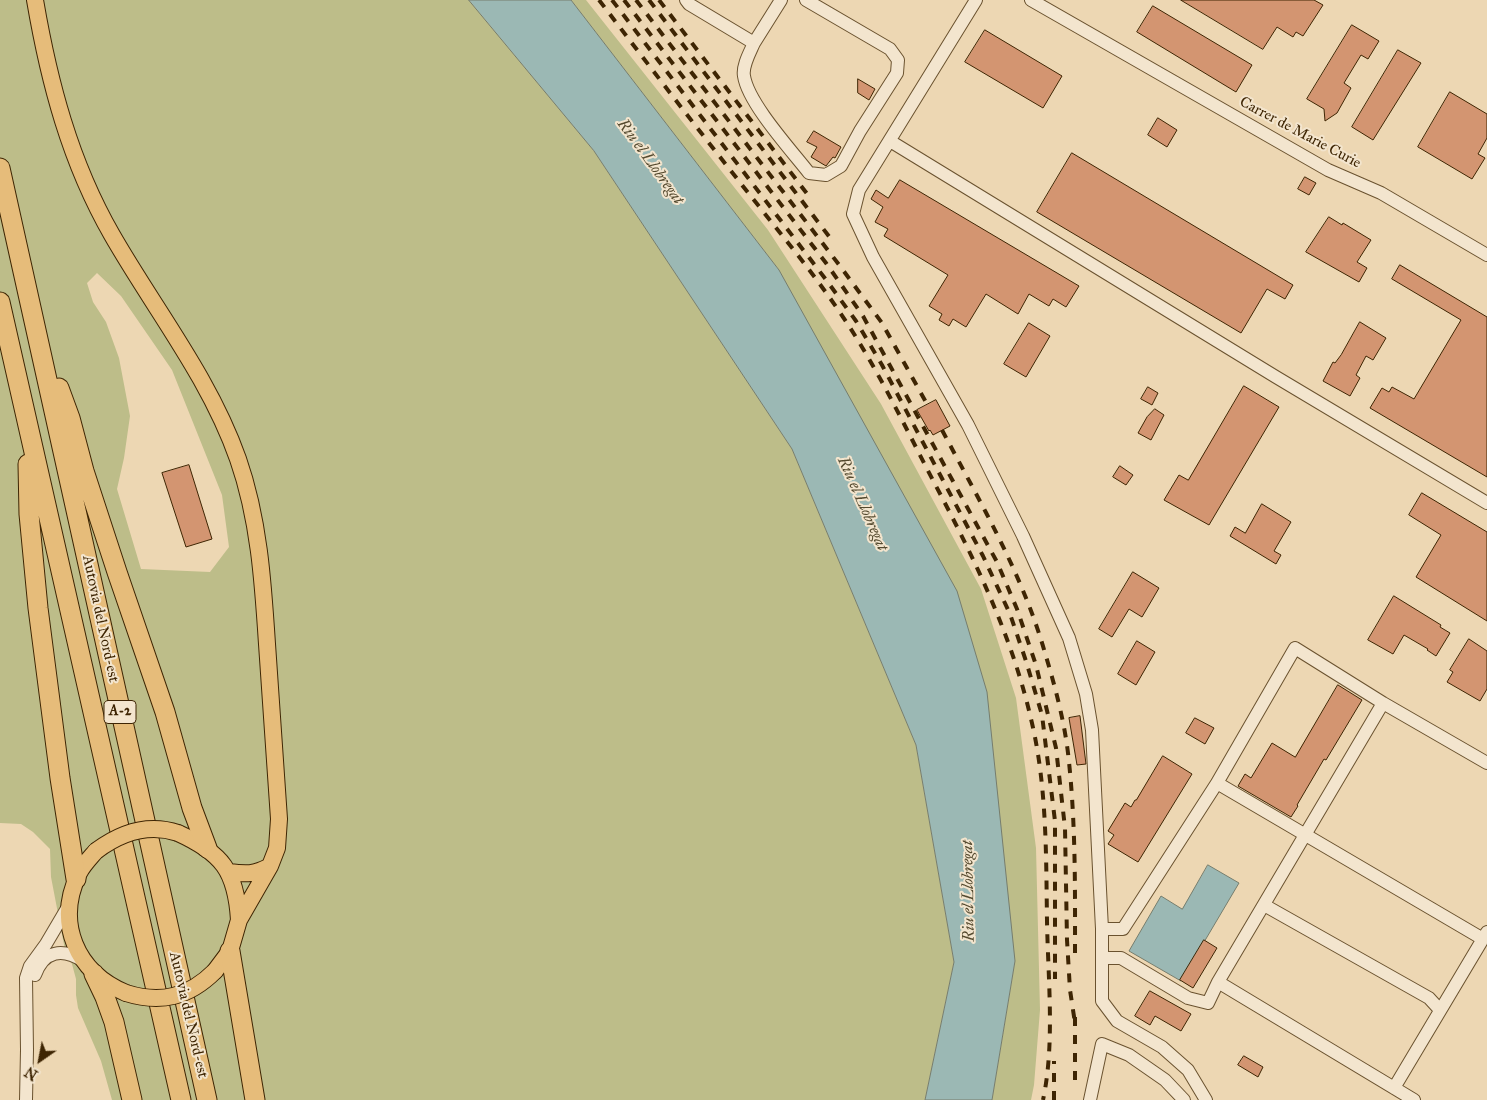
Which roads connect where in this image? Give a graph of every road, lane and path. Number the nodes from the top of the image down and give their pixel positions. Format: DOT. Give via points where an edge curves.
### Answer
graph roads {
  1 [pos="35,0"];
  2 [pos="686,0"];
  3 [pos="781,0"];
  4 [pos="806,0"];
  5 [pos="976,0"];
  6 [pos="1031,0"];
  7 [pos="754,43"];
  8 [pos="890,141"];
  9 [pos="0,168"];
  10 [pos="1487,255"];
  11 [pos="0,302"];
  12 [pos="35,323"];
  13 [pos="27,422"];
  14 [pos="1487,503"];
  15 [pos="1383,703"];
  16 [pos="1487,763"];
  17 [pos="1217,783"];
  18 [pos="1306,834"];
  19 [pos="207,848"];
  20 [pos="270,866"];
  21 [pos="228,872"];
  22 [pos="76,879"];
  23 [pos="1264,904"];
  24 [pos="69,905"];
  25 [pos="239,920"];
  26 [pos="1102,929"];
  27 [pos="1485,935"];
  28 [pos="230,951"];
  29 [pos="1102,958"];
  30 [pos="88,967"];
  31 [pos="1218,982"];
  32 [pos="26,995"];
  33 [pos="1440,1010"];
  34 [pos="1176,1059"];
  35 [pos="1165,1080"];
  36 [pos="1394,1088"];
  37 [pos="26,1100"];
  38 [pos="132,1100"];
  39 [pos="181,1100"];
  40 [pos="207,1100"];
  41 [pos="255,1100"];
  42 [pos="1090,1100"];
  43 [pos="1184,1100"];
  44 [pos="1206,1100"];
  45 [pos="1414,1100"];
  1 -- 20 [label="main road" via="52,84 75,160 112,235 207,390 246,485 260,559 275,750 279,834"];
  2 -- 7 [label="street"];
  3 -- 7 [label="street"];
  4 -- 7 [label="street" via="890,49 898,60 897,72 840,166 826,174 809,173 752,99 743,75"];
  5 -- 8 [label="street"];
  6 -- 10 [label="street, Carrer de Marie Curie" via="1328,170 1381,193"];
  8 -- 14 [label="street"];
  8 -- 26 [label="street" via="859,190 853,214 873,257 968,425 1069,638 1086,694 1092,730"];
  9 -- 12 [label="highway, Autovia del Nord-est / A-2"];
  11 -- 13 [label="highway, Autovia del Nord-est / A-2"];
  12 -- 19 [label="highway" via="70,418 87,480"];
  12 -- 40 [label="highway, Autovia del Nord-est / A-2"];
  13 -- 22 [label="highway" via="29,514 38,608"];
  13 -- 39 [label="highway, Autovia del Nord-est / A-2"];
  15 -- 16 [label="street"];
  15 -- 17 [label="street" via="1295,648"];
  15 -- 18 [label="street"];
  17 -- 18 [label="street"];
  17 -- 26 [label="street" via="1123,929"];
  18 -- 23 [label="street"];
  18 -- 27 [label="street"];
  19 -- 21 [label="main road"];
  19 -- 22 [label="main road, bridge" via="178,833 141,830 114,838 96,851"];
  20 -- 21 [label="main road" via="254,874"];
  20 -- 25 [label="main road"];
  21 -- 25 [label="main road" via="238,900"];
  22 -- 24 [label="main road"];
  23 -- 31 [label="street"];
  23 -- 33 [label="street" via="1429,998"];
  24 -- 30 [label="main road" via="69,926"];
  24 -- 32 [label="street" via="30,966"];
  25 -- 28 [label="main road"];
  26 -- 29 [label="street"];
  27 -- 33 [label="street"];
  28 -- 30 [label="main road, bridge" via="215,971 194,988 171,998 148,998 126,993 114,988"];
  28 -- 41 [label="highway"];
  29 -- 31 [label="street" via="1121,958 1188,998 1208,1003"];
  29 -- 34 [label="street" via="1102,1001 1107,1008 1117,1021 1162,1047"];
  30 -- 32 [label="street" via="67,952 46,958 37,969"];
  30 -- 38 [label="highway" via="105,996 114,1022"];
  31 -- 36 [label="street"];
  32 -- 37 [label="street"];
  33 -- 36 [label="street"];
  34 -- 35 [label="street"];
  34 -- 44 [label="street" via="1188,1070"];
  35 -- 42 [label="street" via="1129,1055 1102,1044"];
  35 -- 43 [label="street"];
  36 -- 45 [label="street"];
}
